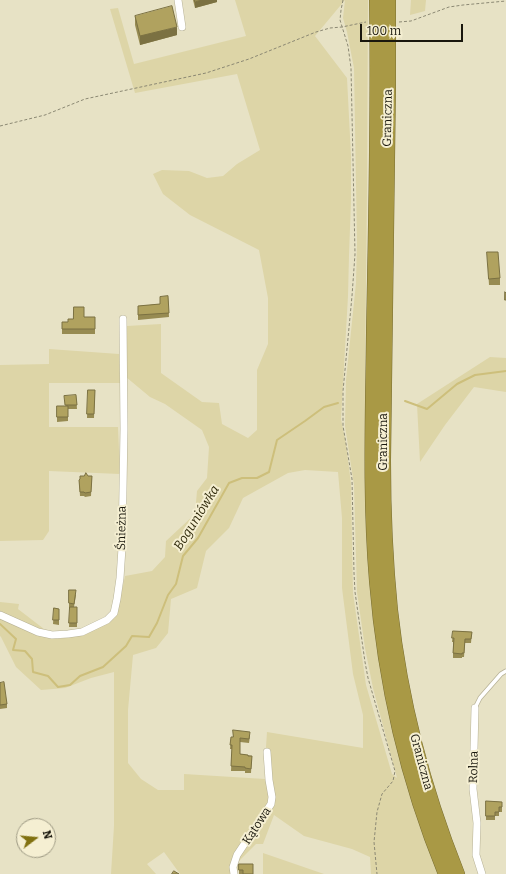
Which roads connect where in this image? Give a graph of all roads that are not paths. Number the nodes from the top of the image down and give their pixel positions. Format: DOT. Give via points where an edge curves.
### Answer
graph roads {
  1 [pos="178,0"];
  2 [pos="376,0"];
  3 [pos="389,0"];
  4 [pos="182,27"];
  5 [pos="123,319"];
  6 [pos="0,615"];
  7 [pos="506,671"];
  8 [pos="476,708"];
  9 [pos="267,752"];
  10 [pos="234,874"];
  11 [pos="445,874"];
  12 [pos="458,874"];
  13 [pos="482,874"];
  1 -- 4 [label="street"];
  2 -- 11 [label="highway, Graniczna" via="371,464 375,571 387,665 402,737 417,793"];
  3 -- 12 [label="highway, Graniczna" via="384,454 388,573 397,653 407,707 432,802"];
  5 -- 6 [label="street, Śnieżna" via="122,548 114,612 107,620 82,632 63,635 38,632"];
  7 -- 8 [label="lane, Rolna" via="480,698"];
  8 -- 13 [label="street, Rolna" via="473,789 477,823 476,855"];
  9 -- 10 [label="street, Kątowa" via="271,804 237,855 233,867"];
}
